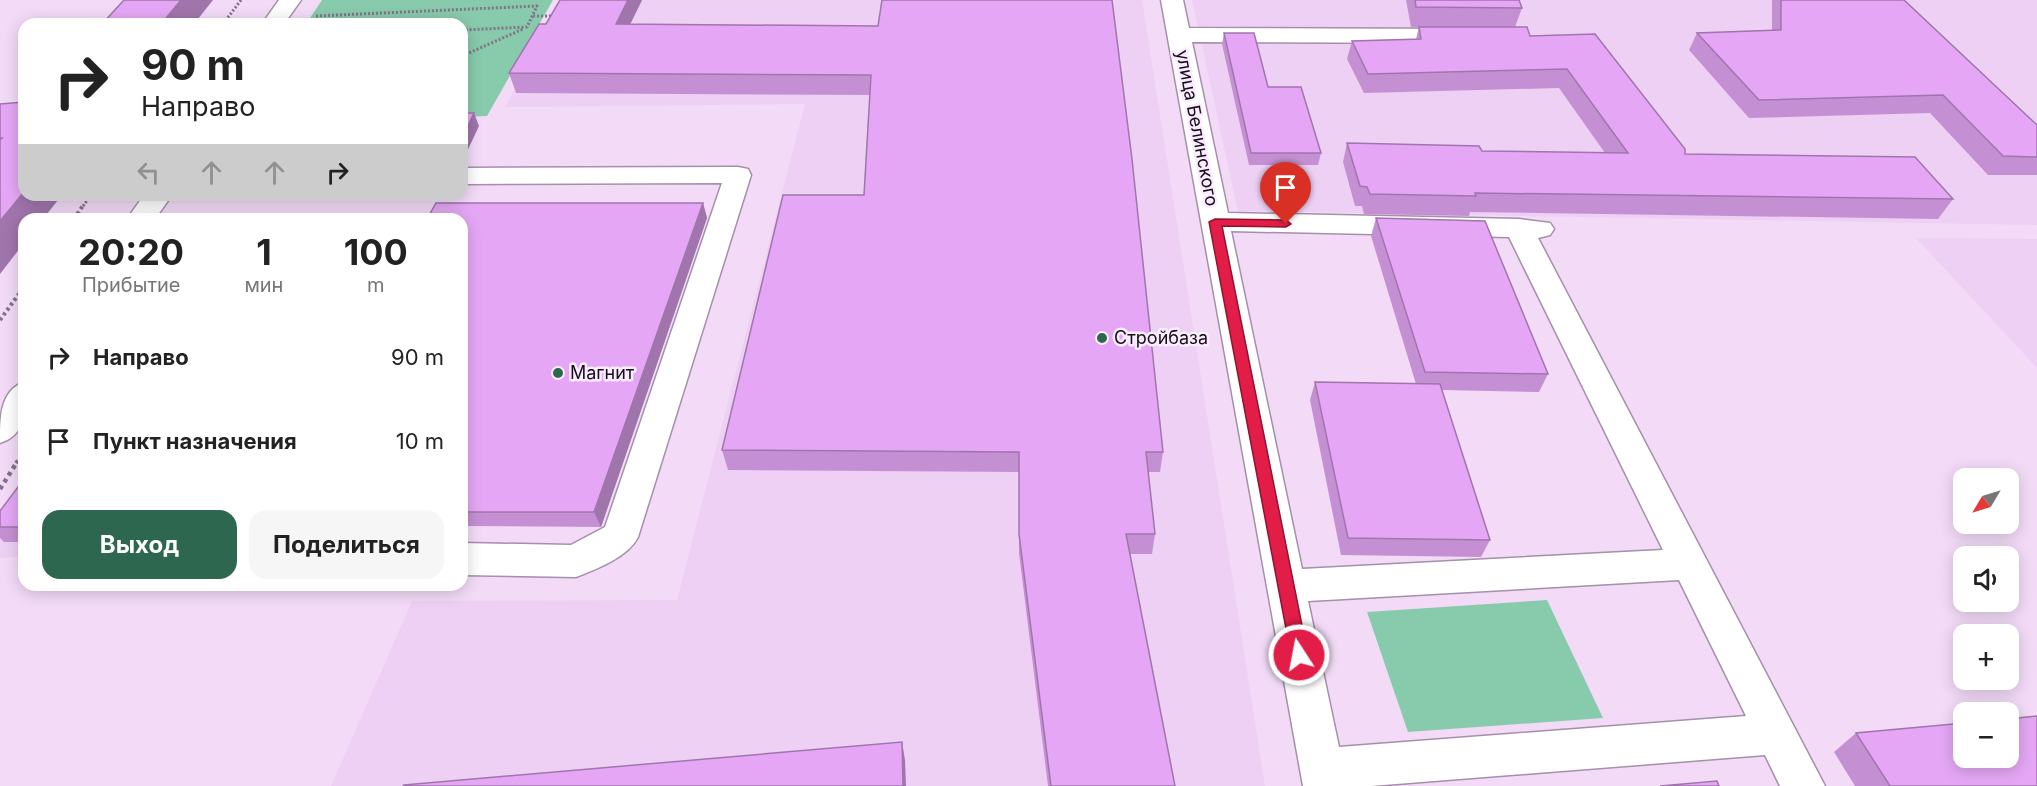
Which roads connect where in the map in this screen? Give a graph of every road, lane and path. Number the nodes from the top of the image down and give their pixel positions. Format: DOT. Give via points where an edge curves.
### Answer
graph roads {
  1 [pos="242,0"];
  2 [pos="290,0"];
  3 [pos="1172,0"];
  4 [pos="559,15"];
  5 [pos="312,16"];
  6 [pos="532,16"];
  7 [pos="227,18"];
  8 [pos="277,18"];
  9 [pos="527,27"];
  10 [pos="468,30"];
  11 [pos="1178,35"];
  12 [pos="1483,36"];
  13 [pos="468,53"];
  14 [pos="468,176"];
  15 [pos="1215,222"];
  16 [pos="18,295"];
  17 [pos="0,320"];
  18 [pos="18,403"];
  19 [pos="0,430"];
  20 [pos="18,462"];
  21 [pos="0,489"];
  22 [pos="468,559"];
  23 [pos="1690,564"];
  24 [pos="1286,586"];
  25 [pos="1776,734"];
  26 [pos="1324,778"];
  27 [pos="1803,786"];
  1 -- 7 [label="path"];
  2 -- 8 [label="street"];
  3 -- 11 [label="street, улица Белинского"];
  4 -- 6 [label="path"];
  5 -- 6 [label="path" via="537,6"];
  6 -- 9 [label="path"];
  9 -- 10 [label="path"];
  9 -- 13 [label="path"];
  11 -- 12 [label="street"];
  11 -- 15 [label="street, улица Белинского"];
  14 -- 22 [label="street" via="738,175 620,537 576,561"];
  15 -- 23 [label="street" via="1532,228"];
  15 -- 24 [label="street, улица Белинского"];
  16 -- 17 [label="path"];
  18 -- 19 [label="street"];
  20 -- 21 [label="path"];
  23 -- 24 [label="street"];
  23 -- 25 [label="street"];
  24 -- 26 [label="street, улица Белинского"];
  25 -- 26 [label="street"];
  25 -- 27 [label="street"];
}
